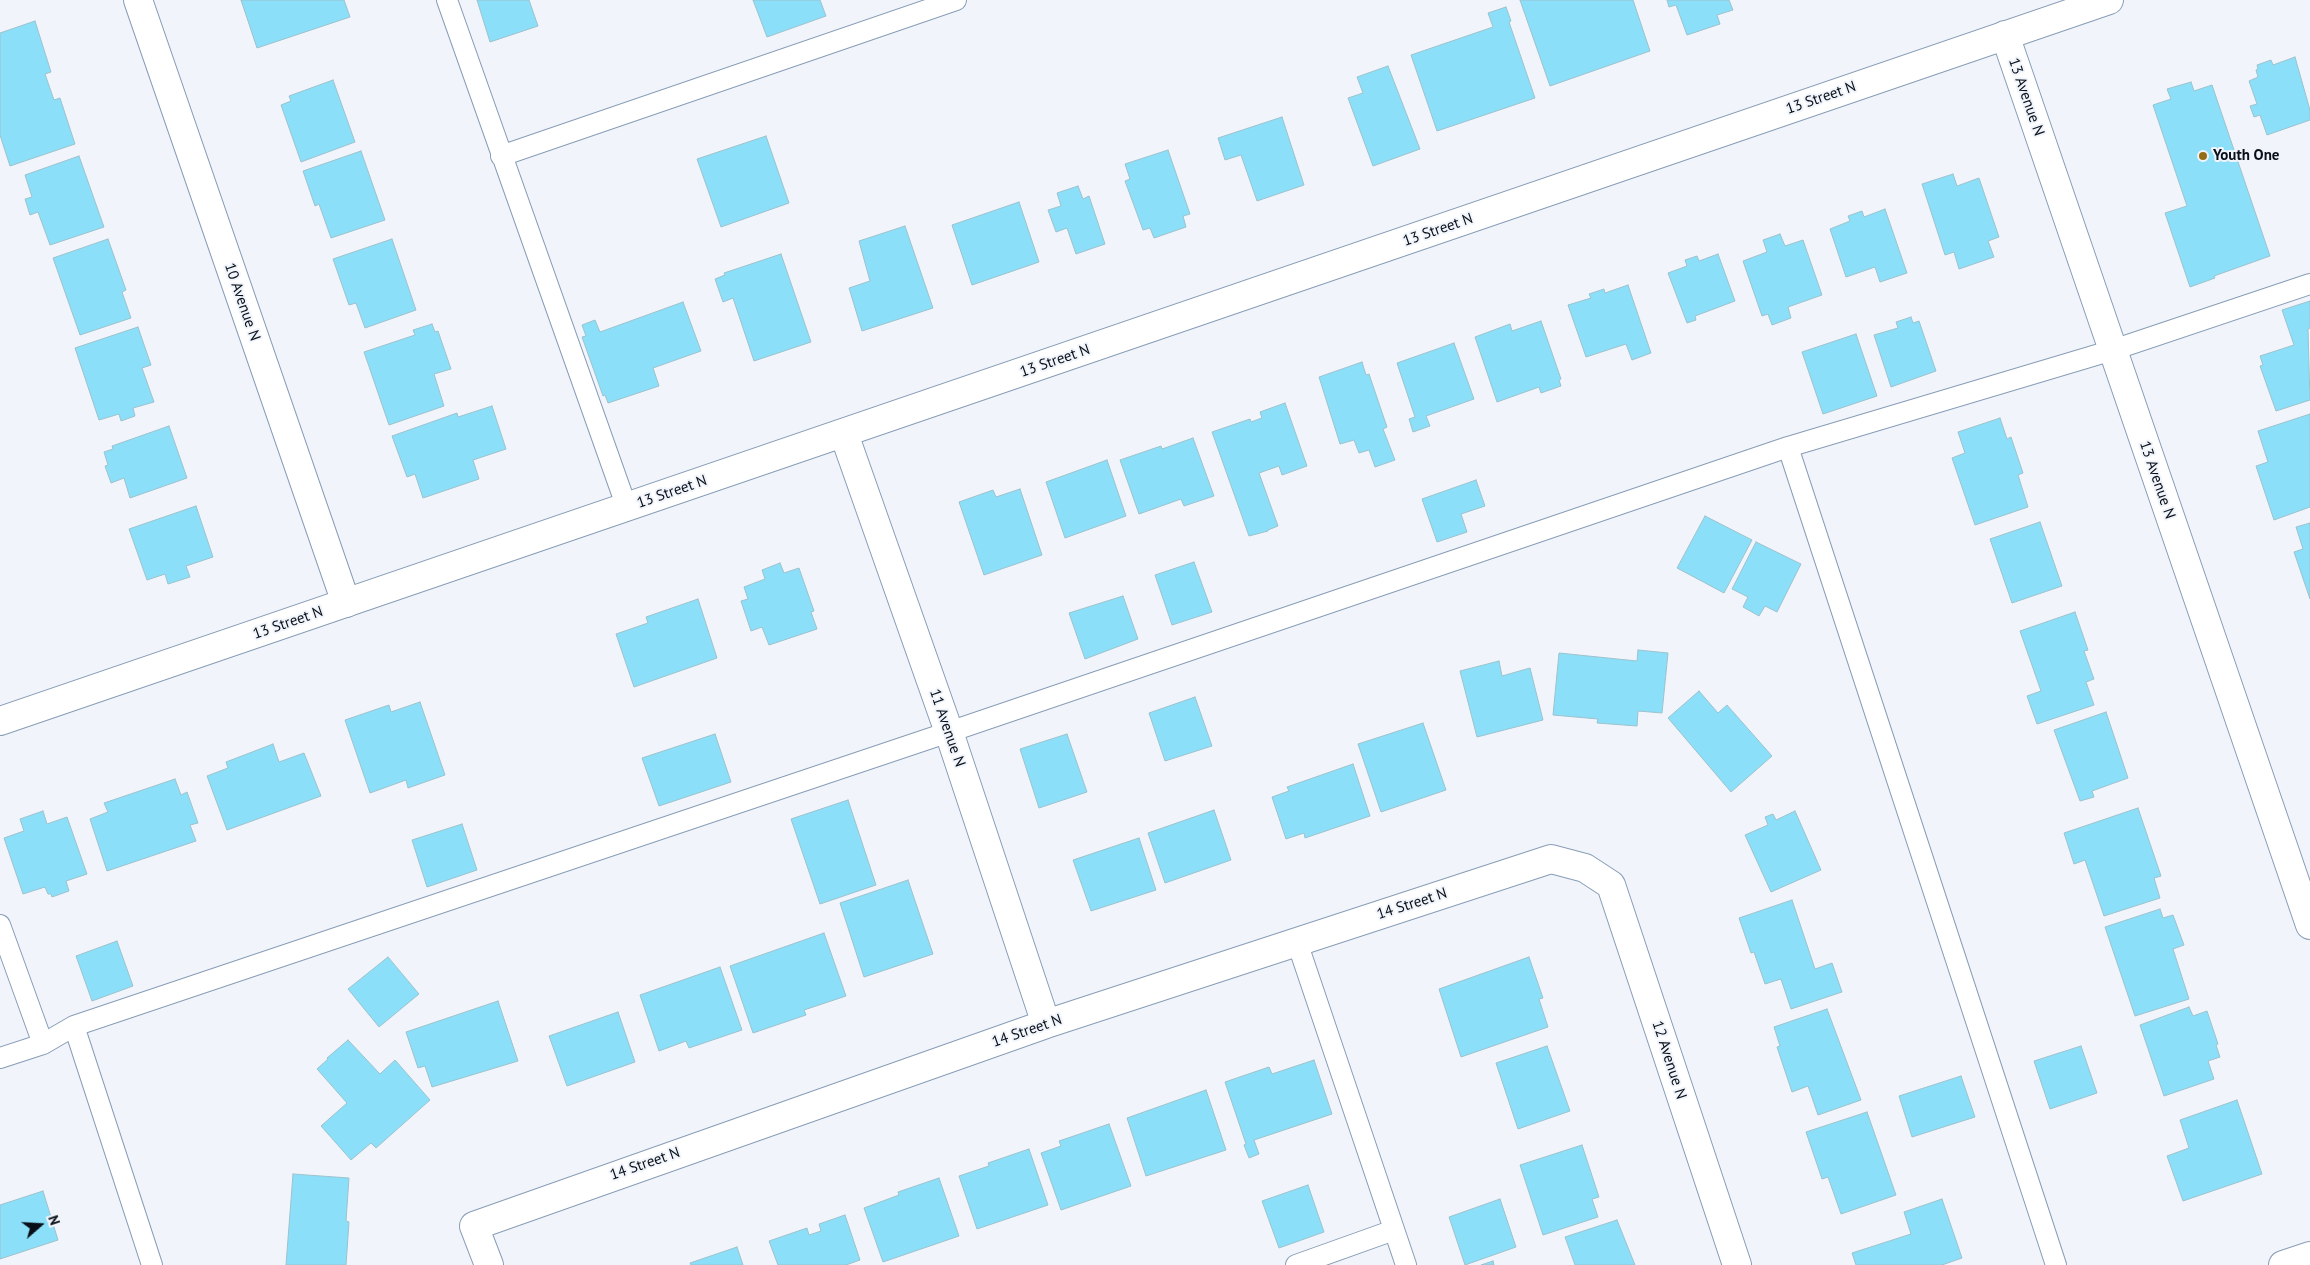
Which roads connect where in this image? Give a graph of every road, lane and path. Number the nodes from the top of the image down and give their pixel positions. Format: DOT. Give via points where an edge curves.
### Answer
graph roads {
  1 [pos="138,0"];
  2 [pos="447,0"];
  3 [pos="956,0"];
  4 [pos="2109,0"];
  5 [pos="2075,6"];
  6 [pos="2005,35"];
  7 [pos="501,156"];
  8 [pos="2310,284"];
  9 [pos="2113,350"];
  10 [pos="844,434"];
  11 [pos="1788,447"];
  12 [pos="627,508"];
  13 [pos="346,603"];
  14 [pos="0,721"];
  15 [pos="949,732"];
  16 [pos="1585,868"];
  17 [pos="2310,925"];
  18 [pos="0,926"];
  19 [pos="1297,942"];
  20 [pos="1046,1024"];
  21 [pos="74,1026"];
  22 [pos="43,1044"];
  23 [pos="0,1058"];
  24 [pos="1394,1230"];
  25 [pos="2310,1256"];
  26 [pos="152,1265"];
  27 [pos="489,1265"];
  28 [pos="1296,1265"];
  29 [pos="1406,1265"];
  30 [pos="1737,1265"];
  31 [pos="2056,1265"];
  32 [pos="2283,1265"];
  1 -- 13 [label="street, 10 Avenue N"];
  2 -- 7 [label="lane"];
  3 -- 7 [label="lane"];
  4 -- 5 [label="street, 13 Street N"];
  5 -- 6 [label="street, 13 Street N"];
  6 -- 9 [label="street, 13 Avenue N"];
  6 -- 10 [label="street, 13 Street N"];
  7 -- 12 [label="lane"];
  8 -- 9 [label="lane"];
  9 -- 11 [label="lane"];
  9 -- 17 [label="street, 13 Avenue N"];
  10 -- 12 [label="street, 13 Street N"];
  10 -- 15 [label="street, 11 Avenue N"];
  11 -- 15 [label="lane"];
  11 -- 31 [label="lane"];
  12 -- 13 [label="street, 13 Street N"];
  13 -- 14 [label="street, 13 Street N"];
  15 -- 20 [label="street, 11 Avenue N"];
  15 -- 21 [label="lane"];
  16 -- 19 [label="street, 14 Street N" via="1551,859"];
  16 -- 30 [label="street, 12 Avenue N" via="1611,885"];
  18 -- 22 [label="lane"];
  19 -- 20 [label="street, 14 Street N"];
  19 -- 24 [label="lane"];
  20 -- 27 [label="street, 14 Street N" via="474,1226"];
  21 -- 22 [label="lane"];
  21 -- 26 [label="lane"];
  22 -- 23 [label="lane"];
  24 -- 28 [label="lane"];
  24 -- 29 [label="lane"];
  25 -- 32 [label="street"];
}
